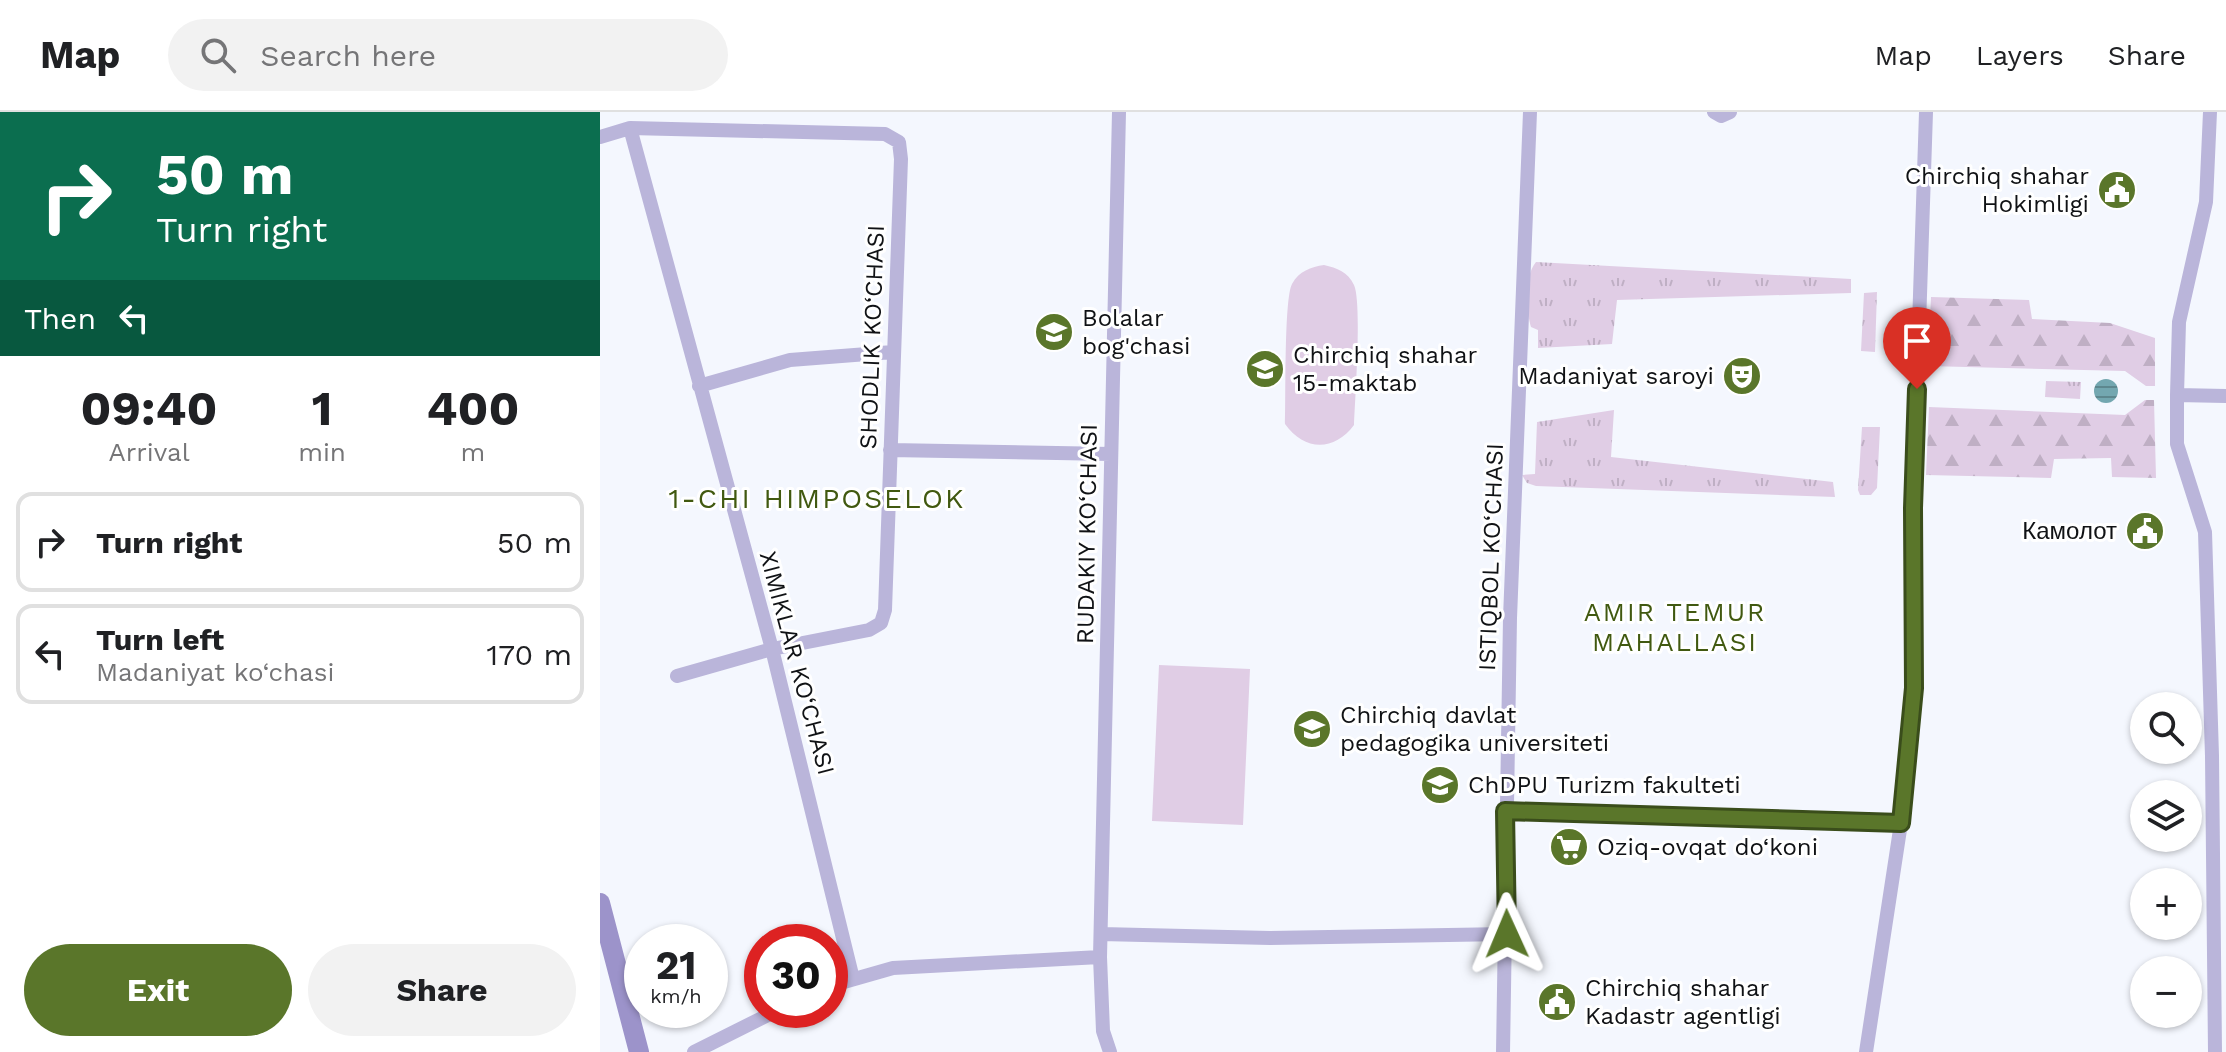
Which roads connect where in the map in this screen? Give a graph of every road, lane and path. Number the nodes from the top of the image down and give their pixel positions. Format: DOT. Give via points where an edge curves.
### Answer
graph roads {
  1 [pos="1119,112"];
  2 [pos="1530,112"];
  3 [pos="1714,112"];
  4 [pos="1730,112"];
  5 [pos="1926,112"];
  6 [pos="2210,112"];
  7 [pos="630,128"];
  8 [pos="600,137"];
  9 [pos="893,352"];
  10 [pos="699,386"];
  11 [pos="2177,395"];
  12 [pos="2223,396"];
  13 [pos="890,450"];
  14 [pos="1111,454"];
  15 [pos="772,649"];
  16 [pos="677,676"];
  17 [pos="1505,811"];
  18 [pos="1901,823"];
  19 [pos="600,903"];
  20 [pos="1101,934"];
  21 [pos="1507,934"];
  22 [pos="1100,957"];
  23 [pos="853,979"];
  24 [pos="848,981"];
  25 [pos="744,1027"];
  26 [pos="639,1052"];
  27 [pos="694,1052"];
  28 [pos="1110,1052"];
  29 [pos="1503,1052"];
  30 [pos="1866,1052"];
  31 [pos="2215,1052"];
  1 -- 14 [label="street, RUDAKIY KO‘CHASI"];
  2 -- 17 [label="street, ISTIQBOL KO‘CHASI"];
  3 -- 4 [label="street"];
  5 -- 18 [label="street" via="1913,508 1914,688"];
  6 -- 11 [label="street" via="2206,202 2179,322"];
  7 -- 8 [label="street, SHODLIK KO‘CHASI"];
  7 -- 9 [label="street, SHODLIK KO‘CHASI" via="885,134 899,142"];
  7 -- 10 [label="street, XIMIKLAR KO‘CHASI"];
  9 -- 10 [label="street" via="790,360"];
  9 -- 13 [label="street, SHODLIK KO‘CHASI"];
  10 -- 15 [label="street, XIMIKLAR KO‘CHASI"];
  11 -- 12 [label="street"];
  11 -- 31 [label="street" via="2177,444 2205,532"];
  13 -- 14 [label="street"];
  13 -- 15 [label="street, SHODLIK KO‘CHASI" via="881,623 869,630"];
  14 -- 20 [label="street, RUDAKIY KO‘CHASI"];
  15 -- 16 [label="street, SHODLIK KO‘CHASI"];
  15 -- 23 [label="street, XIMIKLAR KO‘CHASI"];
  17 -- 18 [label="street"];
  17 -- 21 [label="street, ISTIQBOL KO‘CHASI"];
  18 -- 30 [label="street"];
  19 -- 26 [label="main road"];
  20 -- 21 [label="street"];
  20 -- 22 [label="street, RUDAKIY KO‘CHASI"];
  21 -- 29 [label="street, ISTIQBOL KO‘CHASI"];
  22 -- 23 [label="street" via="893,968"];
  22 -- 28 [label="street, RUDAKIY KO‘CHASI" via="1103,1031"];
  23 -- 24 [label="street"];
  25 -- 27 [label="street"];
}
